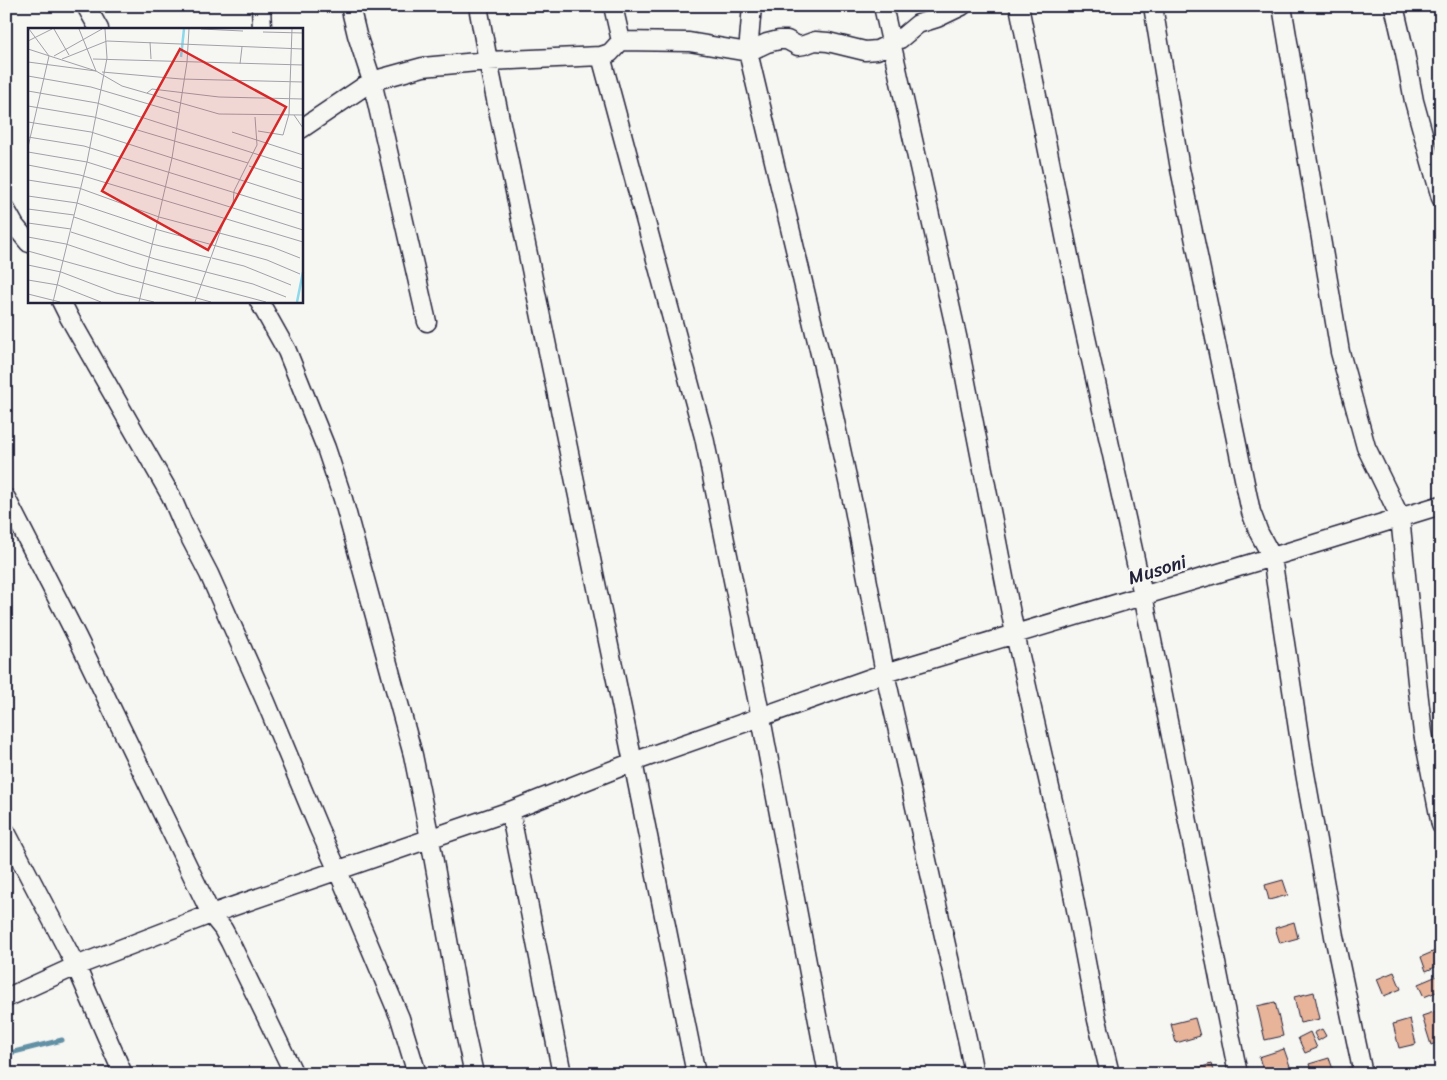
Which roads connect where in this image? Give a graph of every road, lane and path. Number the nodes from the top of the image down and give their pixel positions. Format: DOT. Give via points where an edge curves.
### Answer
graph roads {
  1 [pos="86,6"];
  2 [pos="261,6"];
  3 [pos="350,6"];
  4 [pos="478,6"];
  5 [pos="613,6"];
  6 [pos="752,6"];
  7 [pos="883,6"];
  8 [pos="962,6"];
  9 [pos="1019,6"];
  10 [pos="1153,6"];
  11 [pos="1282,6"];
  12 [pos="1394,6"];
  13 [pos="98,28"];
  14 [pos="262,28"];
  15 [pos="621,41"];
  16 [pos="890,43"];
  17 [pos="748,52"];
  18 [pos="601,56"];
  19 [pos="488,61"];
  20 [pos="372,81"];
  21 [pos="304,121"];
  22 [pos="1441,198"];
  23 [pos="6,210"];
  24 [pos="28,242"];
  25 [pos="61,302"];
  26 [pos="260,302"];
  27 [pos="427,322"];
  28 [pos="6,498"];
  29 [pos="1441,504"];
  30 [pos="1400,517"];
  31 [pos="1272,557"];
  32 [pos="1143,595"];
  33 [pos="1015,634"];
  34 [pos="885,673"];
  35 [pos="761,718"];
  36 [pos="633,762"];
  37 [pos="510,811"];
  38 [pos="1441,825"];
  39 [pos="6,832"];
  40 [pos="430,839"];
  41 [pos="338,871"];
  42 [pos="211,914"];
  43 [pos="76,966"];
  44 [pos="6,998"];
  45 [pos="123,1074"];
  46 [pos="294,1074"];
  47 [pos="417,1074"];
  48 [pos="474,1074"];
  49 [pos="562,1074"];
  50 [pos="696,1074"];
  51 [pos="828,1074"];
  52 [pos="974,1074"];
  53 [pos="1110,1074"];
  54 [pos="1238,1074"];
  55 [pos="1363,1074"];
  1 -- 13 [label="street"];
  2 -- 14 [label="street"];
  3 -- 20 [label="street"];
  4 -- 19 [label="street"];
  5 -- 15 [label="street"];
  6 -- 17 [label="street"];
  7 -- 16 [label="street"];
  8 -- 16 [label="street" via="918,24"];
  9 -- 32 [label="street" via="1078,301"];
  10 -- 31 [label="street" via="1180,169 1251,512"];
  11 -- 30 [label="street" via="1340,352 1366,447"];
  12 -- 22 [label="street" via="1414,101"];
  15 -- 17 [label="street" via="689,42"];
  15 -- 18 [label="street" via="610,53"];
  16 -- 17 [label="street" via="877,50 865,51 828,42 815,41 798,46 779,40"];
  16 -- 33 [label="street" via="957,336"];
  17 -- 34 [label="street" via="822,362"];
  18 -- 19 [label="street"];
  18 -- 35 [label="street" via="704,437"];
  19 -- 20 [label="street" via="423,68"];
  19 -- 36 [label="street"];
  20 -- 21 [label="street"];
  20 -- 27 [label="street"];
  23 -- 24 [label="street"];
  25 -- 41 [label="street" via="171,496 209,574"];
  26 -- 40 [label="street" via="286,351 343,499 413,755"];
  28 -- 42 [label="street" via="77,636"];
  29 -- 30 [label="street, Musoni"];
  30 -- 31 [label="street, Musoni"];
  30 -- 38 [label="street" via="1423,733"];
  31 -- 32 [label="street, Musoni"];
  31 -- 55 [label="street" via="1303,762"];
  32 -- 33 [label="street, Musoni"];
  32 -- 54 [label="street"];
  33 -- 34 [label="street, Musoni"];
  33 -- 53 [label="street" via="1068,867"];
  34 -- 35 [label="street, Musoni"];
  34 -- 52 [label="street"];
  35 -- 36 [label="street, Musoni"];
  35 -- 51 [label="street"];
  36 -- 37 [label="street, Musoni"];
  36 -- 50 [label="street"];
  37 -- 40 [label="street, Musoni"];
  37 -- 49 [label="street"];
  39 -- 43 [label="street"];
  40 -- 41 [label="street, Musoni"];
  40 -- 48 [label="street"];
  41 -- 42 [label="street, Musoni"];
  41 -- 47 [label="street" via="400,1018"];
  42 -- 43 [label="street, Musoni"];
  42 -- 46 [label="street" via="230,942"];
  43 -- 44 [label="street, Musoni"];
  43 -- 45 [label="street"];
}
